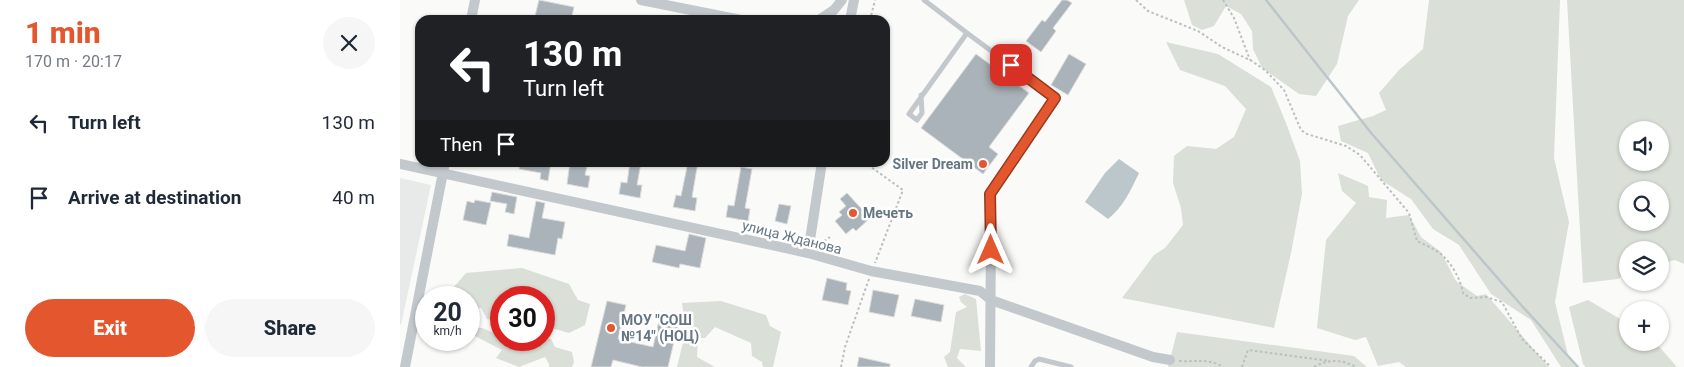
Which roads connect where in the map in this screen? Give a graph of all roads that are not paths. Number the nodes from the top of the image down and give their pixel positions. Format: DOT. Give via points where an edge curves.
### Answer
graph roads {
  1 [pos="475,0"];
  2 [pos="641,0"];
  3 [pos="842,0"];
  4 [pos="854,0"];
  5 [pos="924,0"];
  6 [pos="472,15"];
  7 [pos="716,15"];
  8 [pos="826,15"];
  9 [pos="851,15"];
  10 [pos="967,33"];
  11 [pos="921,95"];
  12 [pos="400,164"];
  13 [pos="415,165"];
  14 [pos="444,167"];
  15 [pos="821,167"];
  16 [pos="991,234"];
  17 [pos="808,252"];
  18 [pos="991,300"];
  19 [pos="1170,360"];
  20 [pos="405,367"];
  21 [pos="990,367"];
  22 [pos="1031,367"];
  23 [pos="1071,367"];
  1 -- 6 [label="street"];
  2 -- 7 [label="street"];
  3 -- 8 [label="street"];
  4 -- 9 [label="street"];
  5 -- 10 [label="lane"];
  10 -- 11 [label="lane"];
  10 -- 16 [label="lane" via="1055,98 990,194"];
  12 -- 13 [label="street, улица Жданова"];
  14 -- 17 [label="street, улица Жданова"];
  14 -- 20 [label="street"];
  15 -- 17 [label="street"];
  16 -- 18 [label="street"];
  17 -- 18 [label="street, улица Жданова" via="871,272 980,292"];
  18 -- 19 [label="street, улица Жданова" via="1153,357"];
  18 -- 21 [label="street"];
  22 -- 23 [label="lane" via="1039,359"];
}
